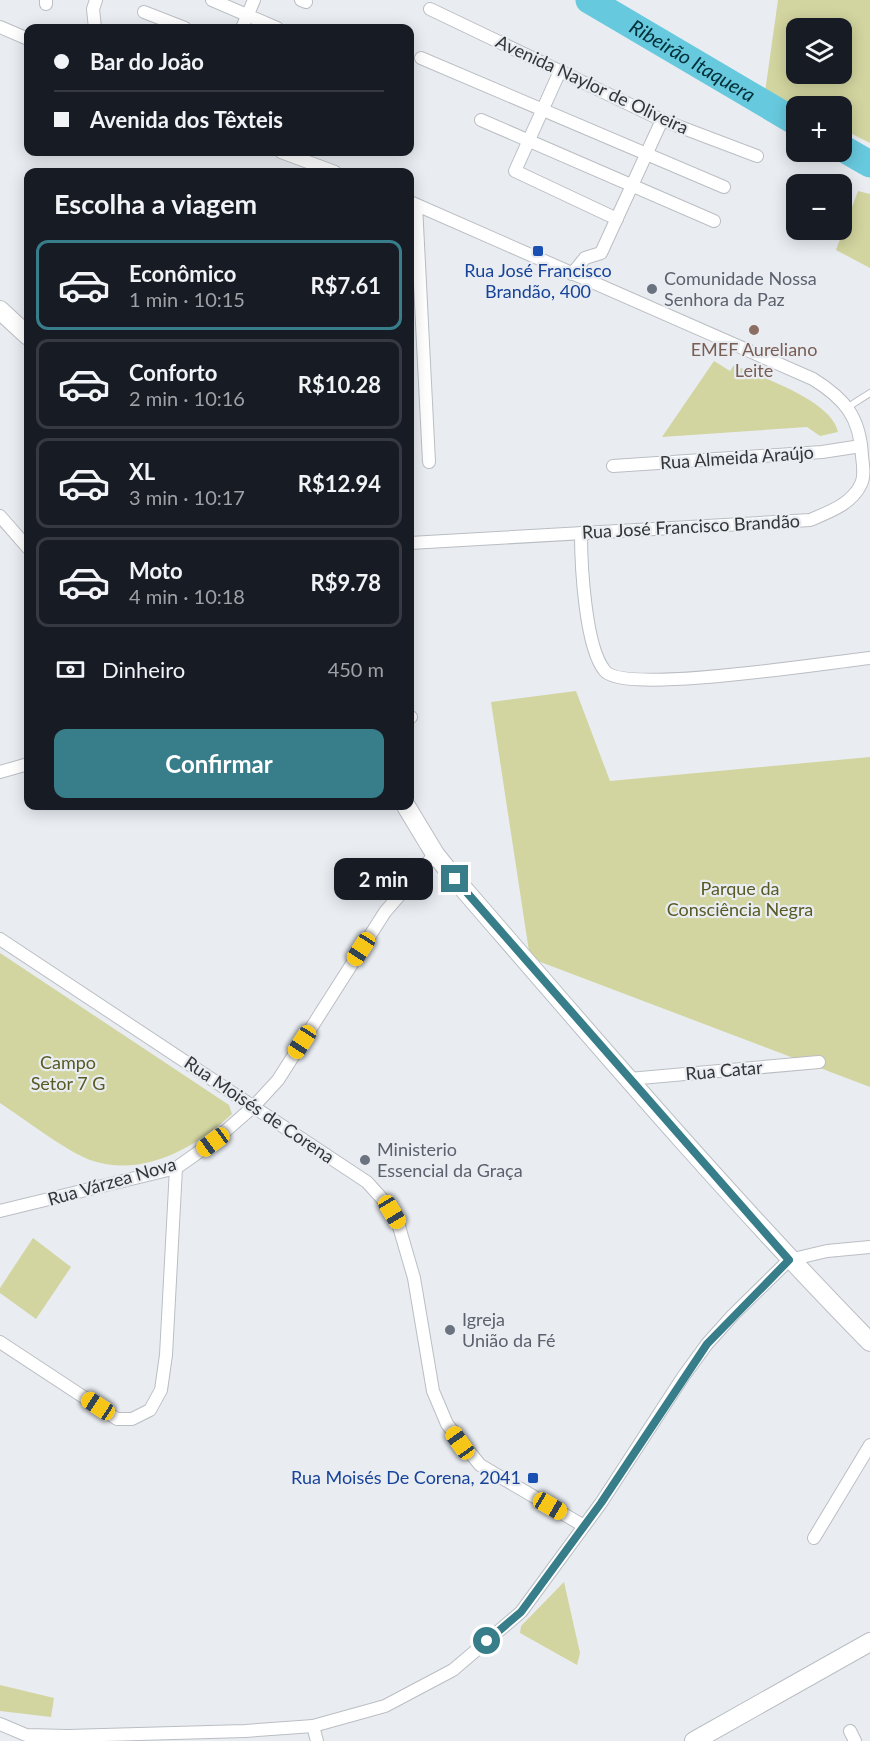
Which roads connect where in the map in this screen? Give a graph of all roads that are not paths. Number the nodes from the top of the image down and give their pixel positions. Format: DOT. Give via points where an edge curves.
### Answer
graph roads {
  1 [pos="96,0"];
  2 [pos="212,0"];
  3 [pos="254,0"];
  4 [pos="430,9"];
  5 [pos="144,12"];
  6 [pos="247,15"];
  7 [pos="95,24"];
  8 [pos="175,24"];
  9 [pos="244,24"];
  10 [pos="268,24"];
  11 [pos="0,27"];
  12 [pos="24,37"];
  13 [pos="421,58"];
  14 [pos="560,71"];
  15 [pos="543,109"];
  16 [pos="481,120"];
  17 [pos="662,120"];
  18 [pos="529,140"];
  19 [pos="646,154"];
  20 [pos="292,156"];
  21 [pos="757,156"];
  22 [pos="324,168"];
  23 [pos="632,185"];
  24 [pos="724,187"];
  25 [pos="414,203"];
  26 [pos="414,219"];
  27 [pos="617,219"];
  28 [pos="714,221"];
  29 [pos="572,274"];
  30 [pos="0,310"];
  31 [pos="24,332"];
  32 [pos="870,393"];
  33 [pos="848,407"];
  34 [pos="861,446"];
  35 [pos="429,462"];
  36 [pos="614,466"];
  37 [pos="0,516"];
  38 [pos="580,533"];
  39 [pos="24,543"];
  40 [pos="414,543"];
  41 [pos="870,658"];
  42 [pos="24,765"];
  43 [pos="0,772"];
  44 [pos="408,810"];
  45 [pos="435,854"];
  46 [pos="0,939"];
  47 [pos="819,1062"];
  48 [pos="629,1079"];
  49 [pos="254,1106"];
  50 [pos="176,1168"];
  51 [pos="0,1211"];
  52 [pos="870,1247"];
  53 [pos="789,1260"];
  54 [pos="0,1342"];
  55 [pos="870,1342"];
  56 [pos="870,1445"];
  57 [pos="584,1526"];
  58 [pos="814,1538"];
  59 [pos="870,1642"];
  60 [pos="0,1724"];
  61 [pos="314,1726"];
  62 [pos="26,1738"];
  63 [pos="317,1741"];
  64 [pos="694,1741"];
  1 -- 7 [label="street"];
  2 -- 6 [label="street"];
  3 -- 6 [label="street"];
  4 -- 14 [label="street, Avenida Naylor de Oliveira"];
  5 -- 8 [label="street"];
  6 -- 9 [label="street"];
  6 -- 10 [label="street"];
  11 -- 12 [label="street"];
  13 -- 15 [label="street"];
  14 -- 15 [label="street"];
  14 -- 17 [label="street, Avenida Naylor de Oliveira"];
  15 -- 18 [label="street"];
  15 -- 19 [label="street"];
  16 -- 18 [label="street"];
  17 -- 19 [label="street"];
  17 -- 21 [label="street, Avenida Naylor de Oliveira"];
  18 -- 23 [label="street"];
  18 -- 27 [label="street" via="515,171"];
  19 -- 23 [label="street"];
  19 -- 24 [label="street"];
  20 -- 22 [label="street"];
  23 -- 27 [label="street"];
  23 -- 28 [label="street"];
  25 -- 29 [label="street, Rua José Francisco Brandão"];
  26 -- 35 [label="street"];
  27 -- 29 [label="street" via="602,253 585,258"];
  29 -- 33 [label="street, Rua José Francisco Brandão" via="813,379"];
  30 -- 31 [label="street"];
  32 -- 33 [label="lane"];
  33 -- 34 [label="street, Rua José Francisco Brandão"];
  34 -- 36 [label="street, Rua Almeida Araújo"];
  34 -- 38 [label="street, Rua José Francisco Brandão" via="862,483 837,509 810,520"];
  37 -- 39 [label="street"];
  38 -- 40 [label="street, Rua José Francisco Brandão"];
  38 -- 41 [label="street" via="588,621 598,660 606,673 622,679 699,678"];
  42 -- 43 [label="street"];
  44 -- 45 [label="street"];
  45 -- 48 [label="street"];
  45 -- 49 [label="street, Rua Várzea Nova" via="385,912 278,1080"];
  46 -- 49 [label="street, Rua Moisés de Corena"];
  47 -- 48 [label="street, Rua Catar"];
  48 -- 53 [label="street"];
  49 -- 50 [label="street, Rua Várzea Nova"];
  49 -- 57 [label="street, Rua Moisés de Corena" via="367,1182 390,1209 414,1278 433,1391 460,1443 480,1465"];
  50 -- 51 [label="street, Rua Várzea Nova"];
  50 -- 54 [label="street" via="166,1355 161,1390 150,1410 132,1419 117,1419"];
  52 -- 53 [label="street" via="826,1251"];
  53 -- 55 [label="street"];
  53 -- 57 [label="street" via="707,1344"];
  56 -- 58 [label="street"];
  57 -- 61 [label="street" via="521,1612 453,1670 385,1706"];
  59 -- 64 [label="street"];
  60 -- 62 [label="street"];
  61 -- 62 [label="street"];
  61 -- 63 [label="street"];
}
